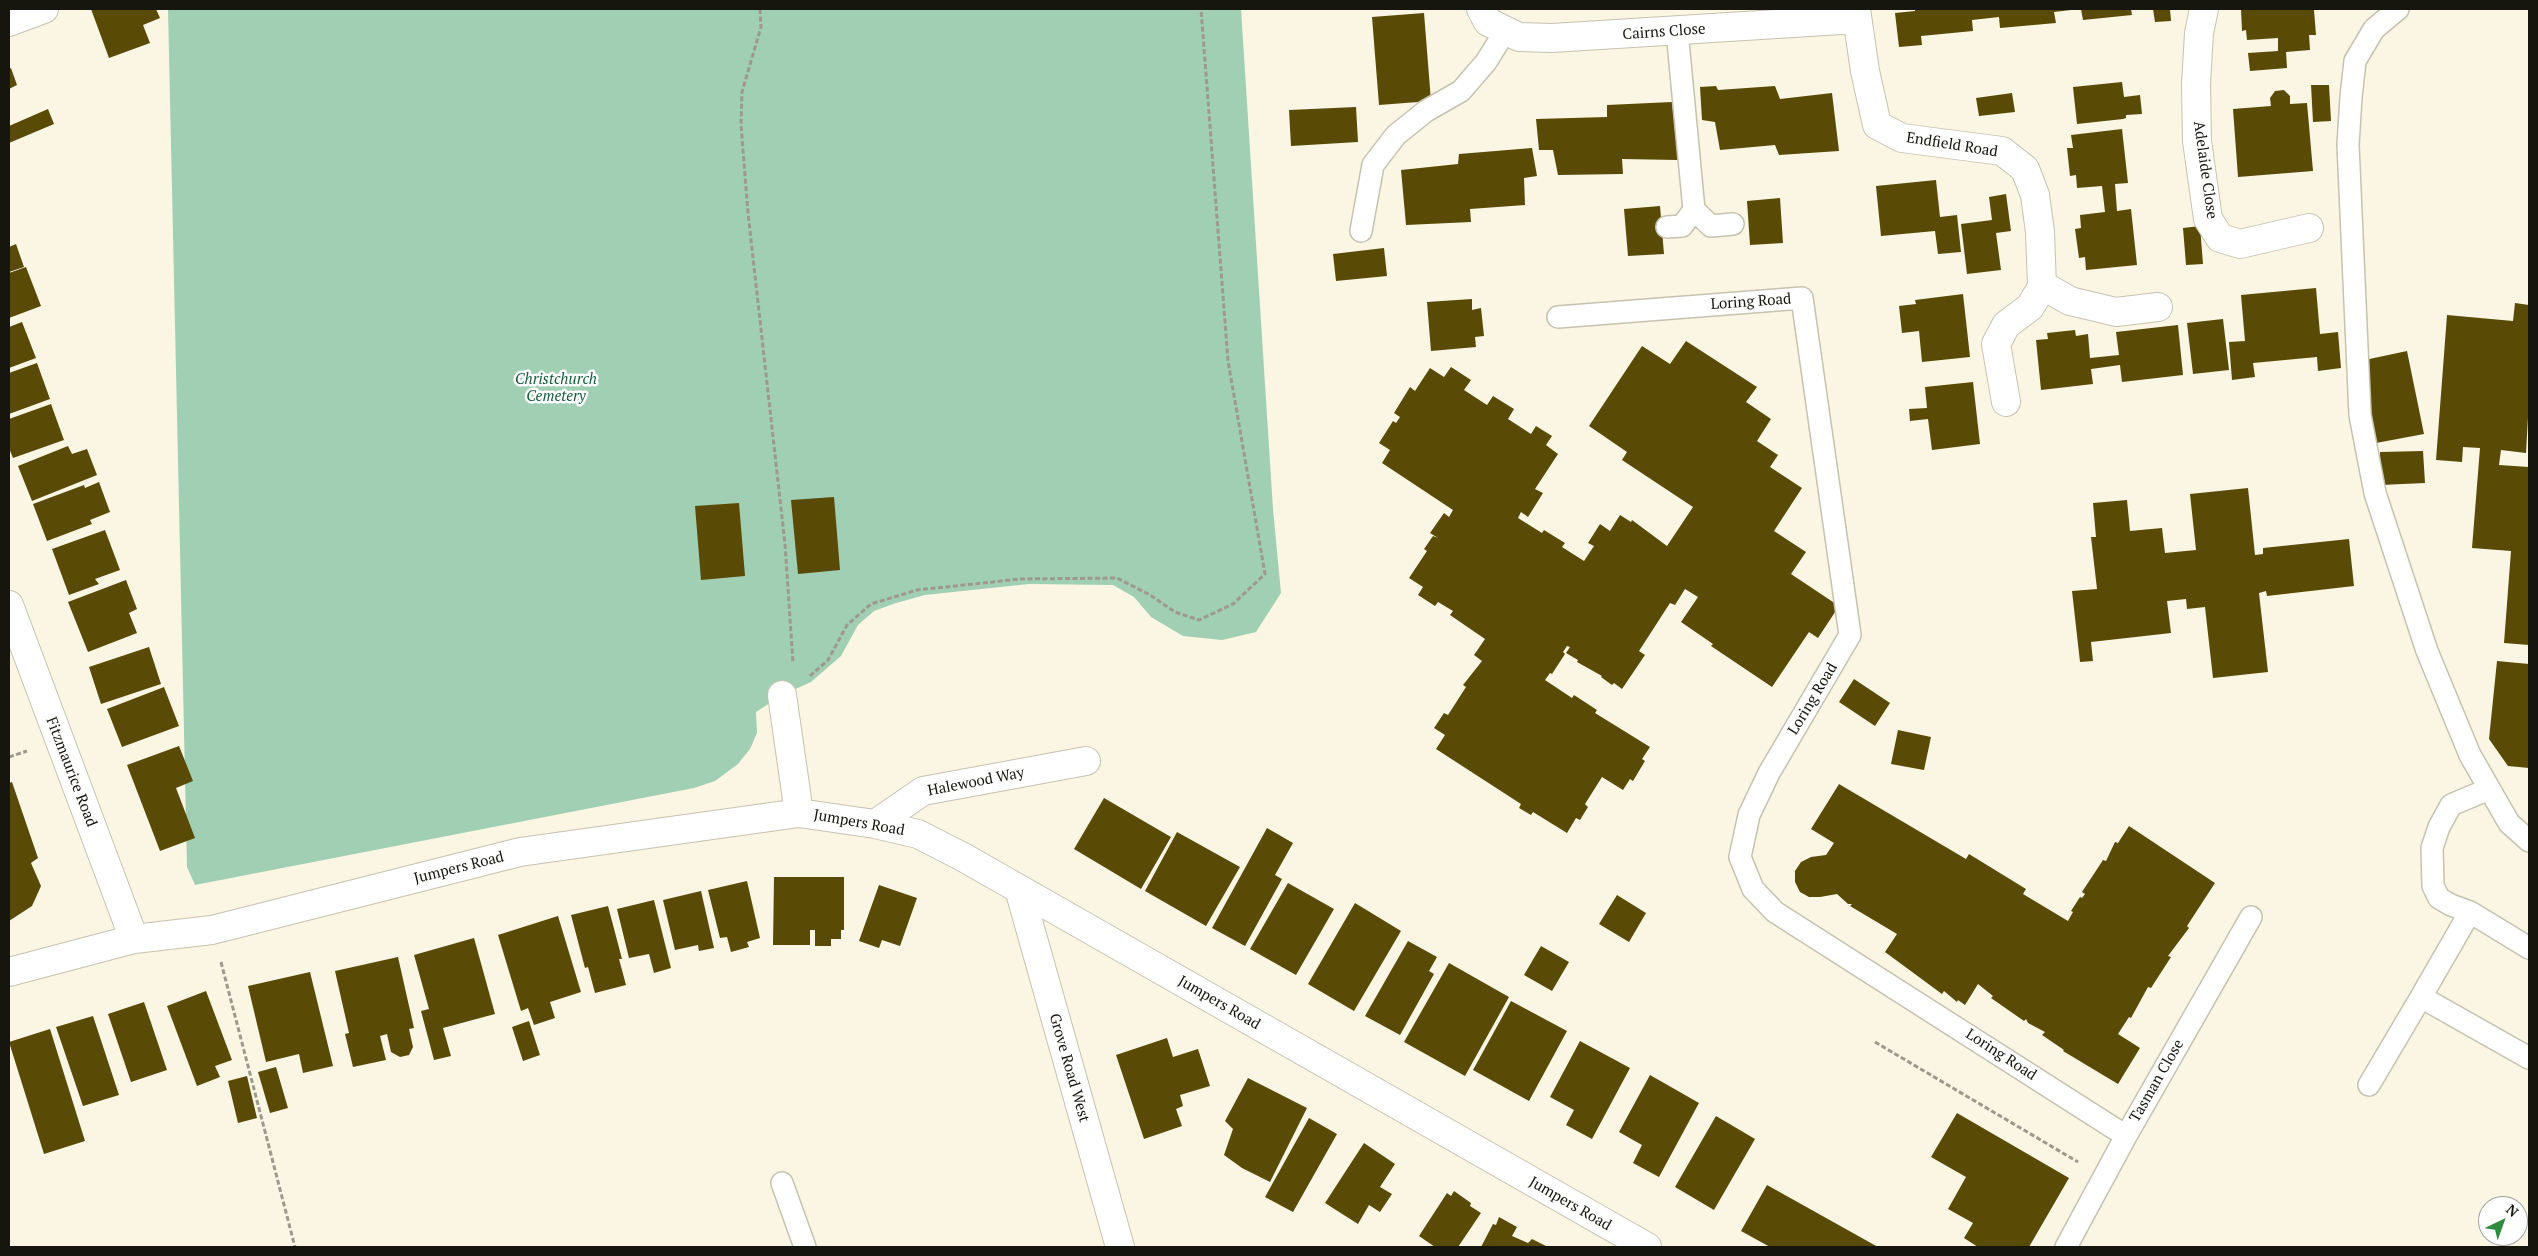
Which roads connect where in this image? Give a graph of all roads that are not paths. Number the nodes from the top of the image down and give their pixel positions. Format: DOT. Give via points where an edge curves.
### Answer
graph roads {
  1 [pos="44,9"];
  2 [pos="1481,9"];
  3 [pos="2204,9"];
  4 [pos="2398,9"];
  5 [pos="1857,14"];
  6 [pos="9,22"];
  7 [pos="1506,30"];
  8 [pos="1677,31"];
  9 [pos="1694,210"];
  10 [pos="1733,224"];
  11 [pos="1667,227"];
  12 [pos="2309,228"];
  13 [pos="1362,231"];
  14 [pos="2042,284"];
  15 [pos="2158,307"];
  16 [pos="1558,318"];
  17 [pos="2006,402"];
  18 [pos="9,605"];
  19 [pos="788,687"];
  20 [pos="1086,761"];
  21 [pos="2489,789"];
  22 [pos="799,813"];
  23 [pos="875,824"];
  24 [pos="2529,841"];
  25 [pos="1019,888"];
  26 [pos="2470,912"];
  27 [pos="2251,917"];
  28 [pos="134,939"];
  29 [pos="2529,948"];
  30 [pos="9,972"];
  31 [pos="2421,997"];
  32 [pos="2529,1058"];
  33 [pos="2369,1085"];
  34 [pos="2126,1136"];
  35 [pos="782,1183"];
  36 [pos="805,1247"];
  37 [pos="1120,1247"];
  38 [pos="1647,1247"];
  39 [pos="2066,1247"];
  1 -- 6 [label="street"];
  2 -- 7 [label="street, Cairns Close" via="1488,22"];
  3 -- 12 [label="street, Adelaide Close" via="2196,84 2197,141 2208,219 2220,238 2240,244"];
  4 -- 21 [label="lane" via="2374,29 2355,62 2351,97 2348,145 2360,415 2375,493 2428,651 2470,755"];
  5 -- 8 [label="street, Cairns Close"];
  5 -- 14 [label="street, Endfield Road" via="1877,125 1902,138 2002,151 2026,169 2036,195"];
  7 -- 8 [label="street, Cairns Close" via="1519,37 1552,38"];
  7 -- 13 [label="lane" via="1486,62 1461,91 1396,135 1373,165"];
  8 -- 9 [label="lane"];
  9 -- 10 [label="lane" via="1711,226"];
  9 -- 11 [label="lane" via="1682,226"];
  14 -- 15 [label="street" via="2070,301 2116,312"];
  14 -- 17 [label="street, Endfield Road" via="2030,307 2006,325 1996,344"];
  16 -- 34 [label="lane, Loring Road" via="1802,298 1850,635 1769,773 1749,815 1740,857 1753,889 1775,912"];
  18 -- 28 [label="street, Fitzmaurice Road"];
  19 -- 22 [label="street"];
  20 -- 23 [label="street, Halewood Way" via="923,791"];
  21 -- 24 [label="lane" via="2509,823"];
  21 -- 26 [label="lane" via="2451,805 2432,848 2433,886 2440,898"];
  22 -- 23 [label="street, Jumpers Road"];
  22 -- 28 [label="street, Jumpers Road" via="520,852 212,930"];
  23 -- 25 [label="street, Jumpers Road" via="918,834"];
  25 -- 37 [label="street, Grove Road West"];
  25 -- 38 [label="street, Jumpers Road"];
  26 -- 29 [label="lane"];
  26 -- 31 [label="lane"];
  27 -- 34 [label="lane, Tasman Close"];
  28 -- 30 [label="street, Jumpers Road"];
  31 -- 32 [label="lane"];
  31 -- 33 [label="lane"];
  34 -- 39 [label="lane, Tasman Close"];
  35 -- 36 [label="lane"];
}
